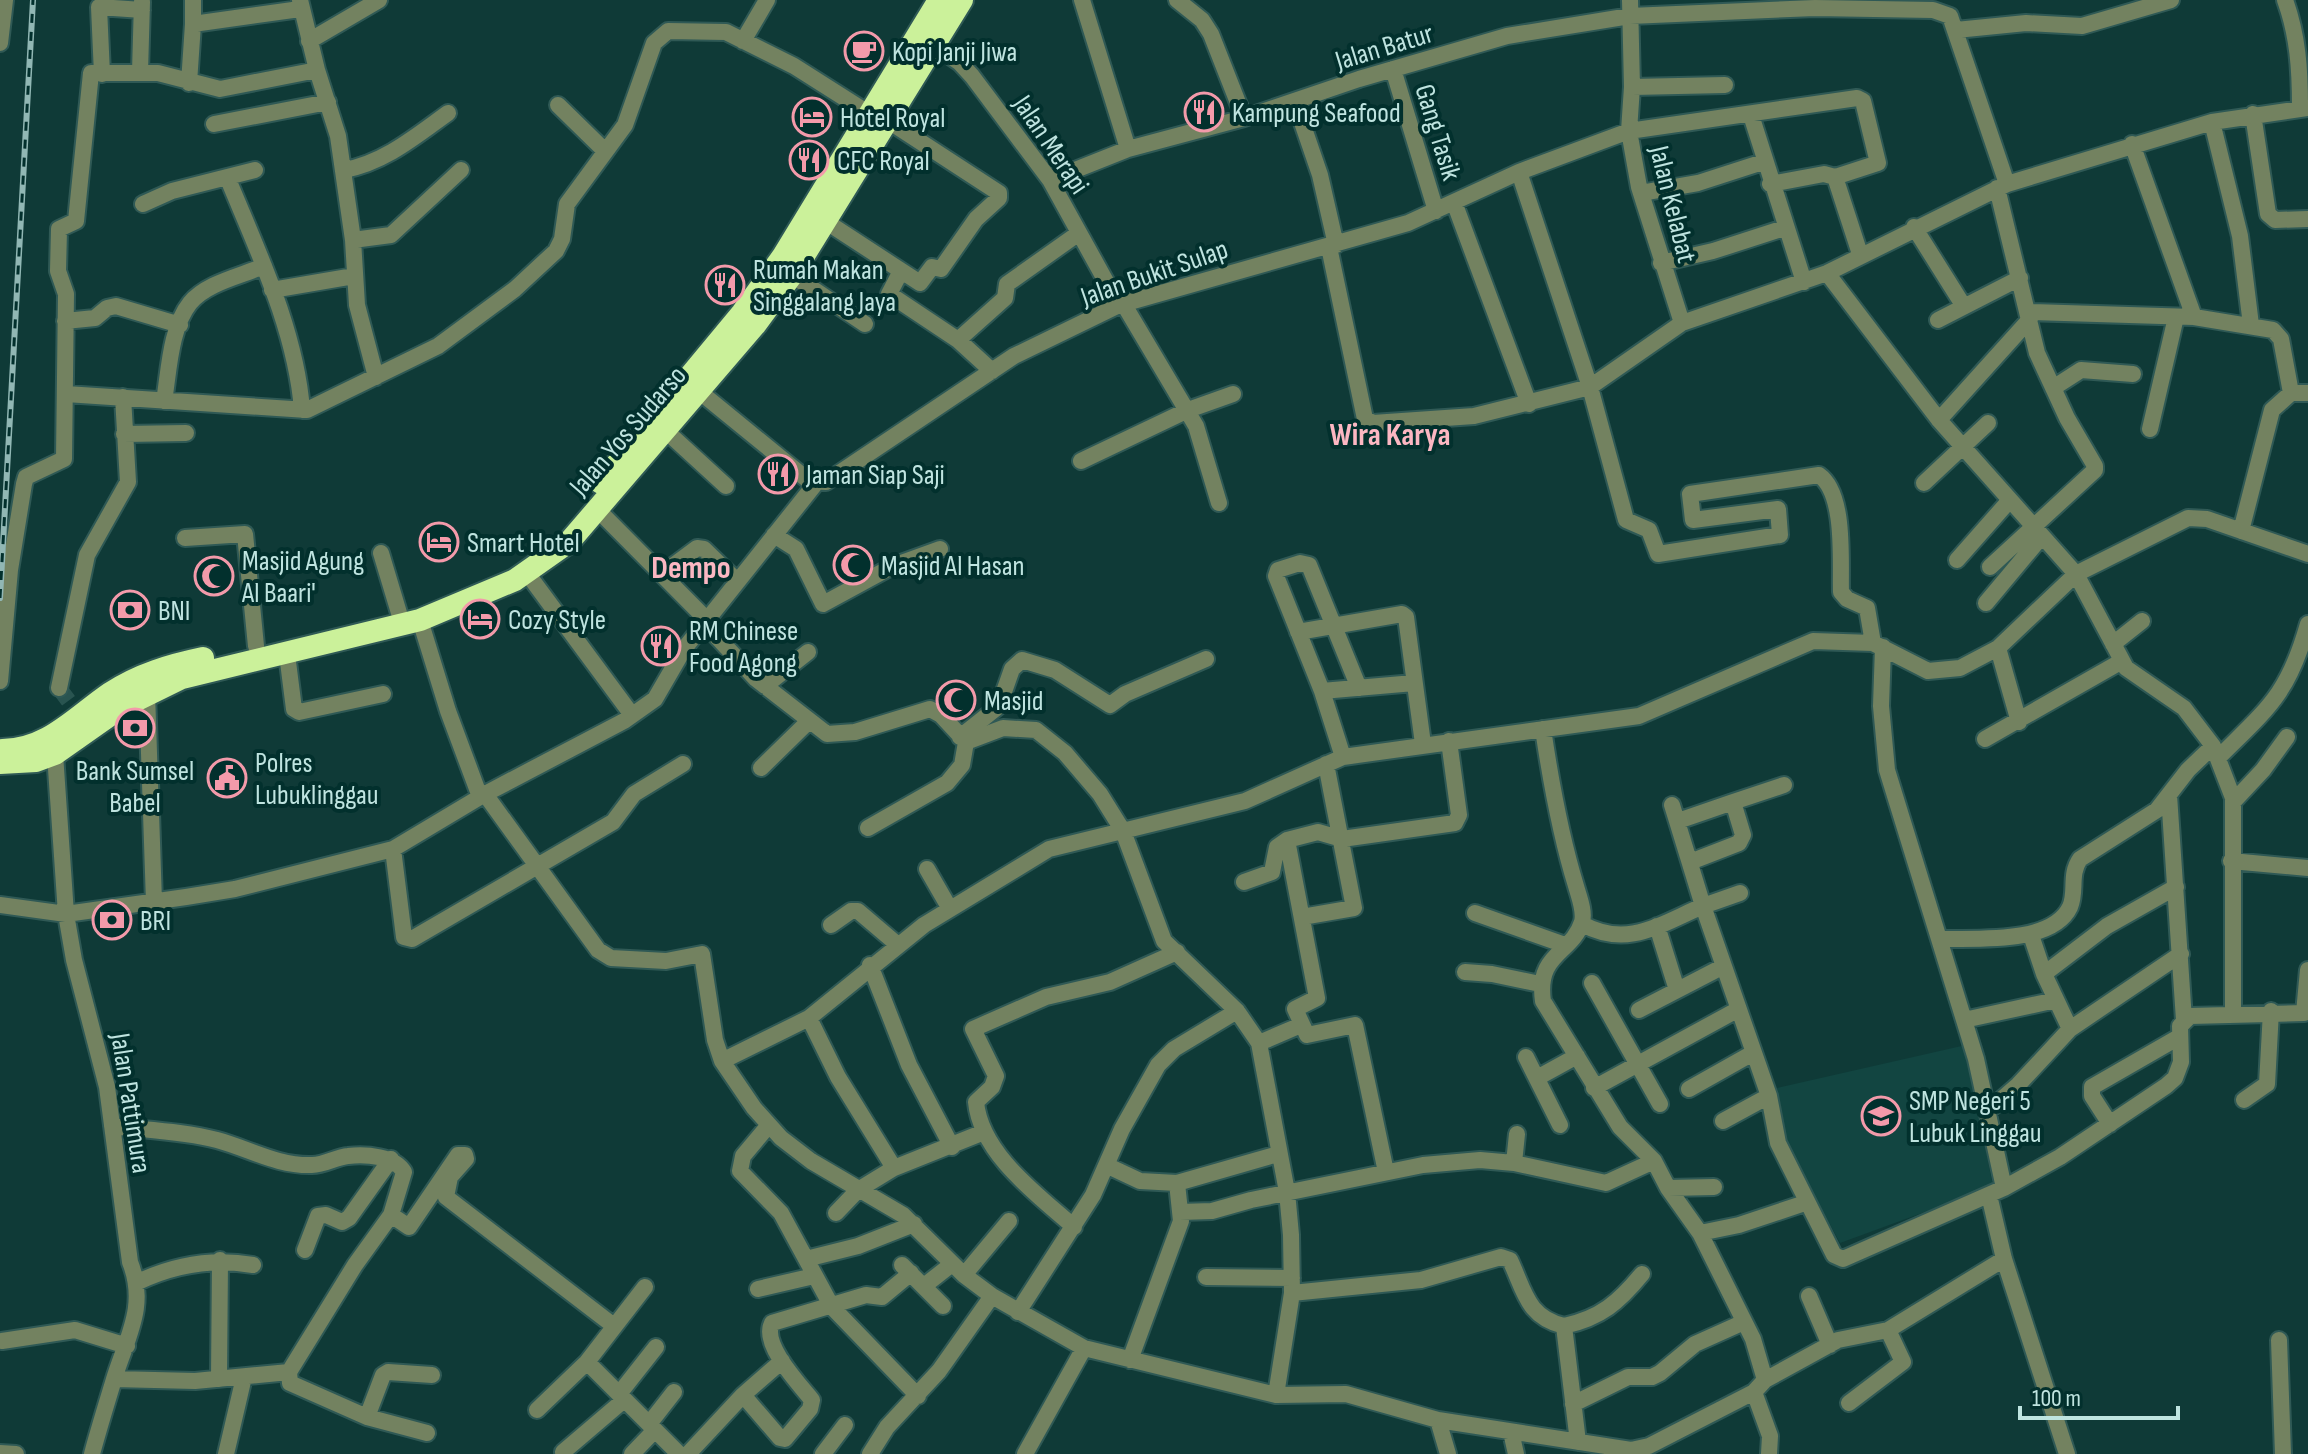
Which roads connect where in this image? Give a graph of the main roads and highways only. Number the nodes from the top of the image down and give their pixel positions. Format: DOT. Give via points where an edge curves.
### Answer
graph roads {
  1 [pos="939,0"];
  2 [pos="962,0"];
  3 [pos="926,40"];
  4 [pos="878,116"];
  5 [pos="693,386"];
  6 [pos="483,588"];
  7 [pos="410,616"];
  8 [pos="173,673"];
  9 [pos="54,745"];
  10 [pos="0,750"];
  11 [pos="0,763"];
  1 -- 3 [label="highway, Jalan Yos Sudarso"];
  2 -- 3 [label="highway, Jalan Yos Sudarso"];
  3 -- 4 [label="highway, Jalan Yos Sudarso"];
  4 -- 5 [label="highway, Jalan Yos Sudarso"];
  4 -- 5 [label="highway, Jalan Yos Sudarso" via="792,275"];
  5 -- 6 [label="highway, Jalan Yos Sudarso" via="557,532"];
  5 -- 6 [label="highway, Jalan Yos Sudarso" via="666,431 569,542 527,573"];
  6 -- 7 [label="highway, Jalan Yos Sudarso"];
  7 -- 8 [label="highway, Jalan Yos Sudarso" via="256,646"];
  7 -- 8 [label="highway, Jalan Yos Sudarso" via="287,654"];
  8 -- 9 [label="highway, Jalan Yos Sudarso"];
  8 -- 9 [label="highway, Jalan Yos Sudarso" via="111,692 78,713"];
  9 -- 10 [label="highway, Jalan Yos Sudarso"];
  9 -- 11 [label="highway, Jalan Yos Sudarso" via="36,761"];
}
